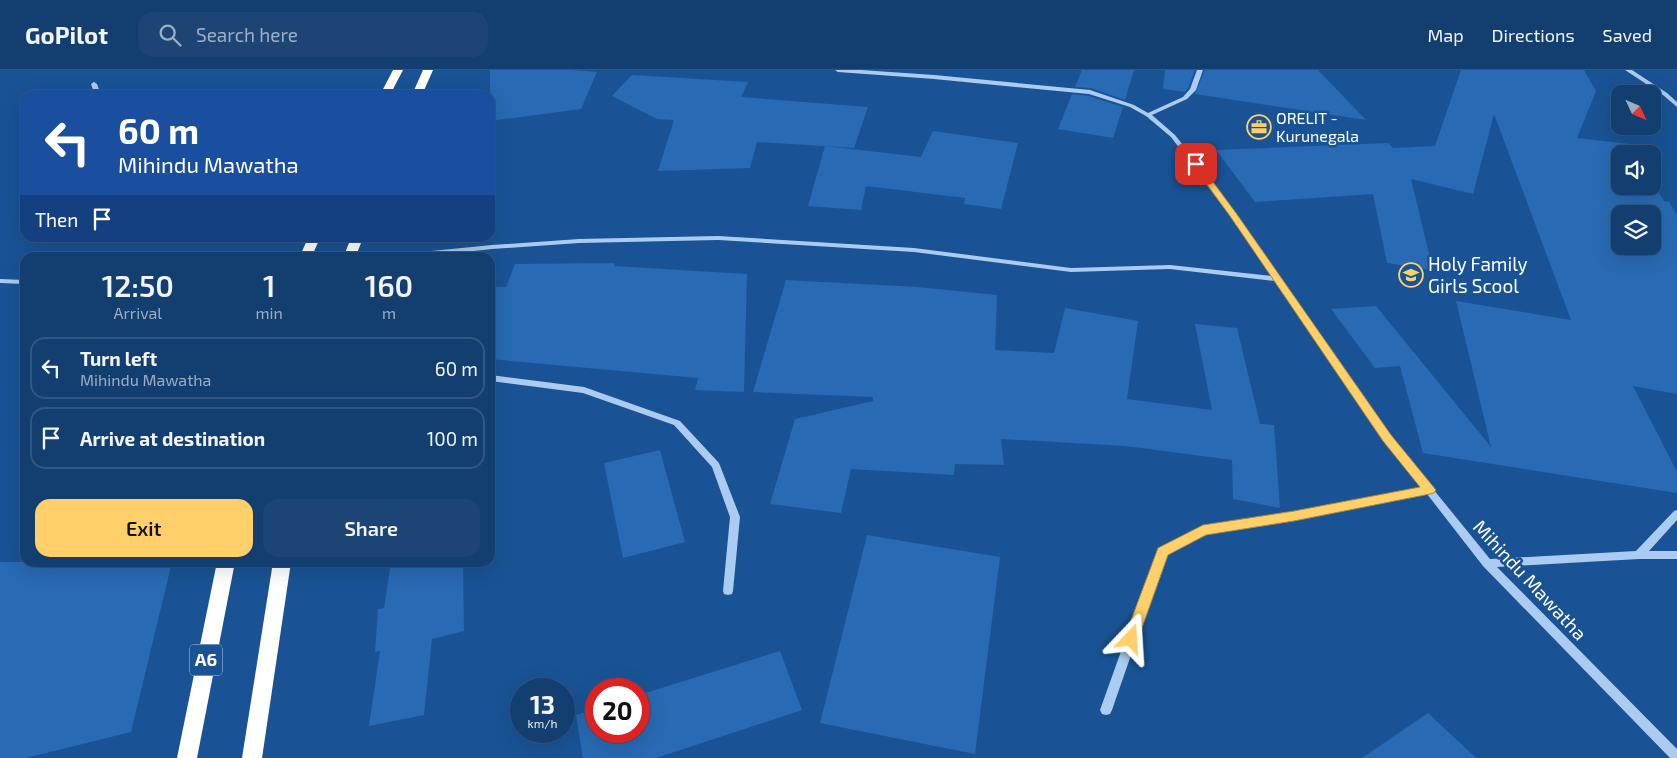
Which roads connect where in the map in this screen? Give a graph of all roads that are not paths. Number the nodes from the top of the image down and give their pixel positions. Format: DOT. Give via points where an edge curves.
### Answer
graph roads {
  1 [pos="398,70"];
  2 [pos="428,70"];
  3 [pos="838,70"];
  4 [pos="1200,70"];
  5 [pos="1628,70"];
  6 [pos="884,72"];
  7 [pos="94,84"];
  8 [pos="96,90"];
  9 [pos="388,90"];
  10 [pos="419,90"];
  11 [pos="1677,105"];
  12 [pos="1148,115"];
  13 [pos="442,252"];
  14 [pos="1276,279"];
  15 [pos="0,280"];
  16 [pos="20,282"];
  17 [pos="495,379"];
  18 [pos="1430,490"];
  19 [pos="1677,514"];
  20 [pos="1639,555"];
  21 [pos="1677,555"];
  22 [pos="1486,563"];
  23 [pos="225,567"];
  24 [pos="281,567"];
  25 [pos="728,591"];
  26 [pos="1106,710"];
  27 [pos="1677,757"];
  28 [pos="187,758"];
  29 [pos="252,758"];
  1 -- 9 [label="highway"];
  2 -- 10 [label="highway"];
  3 -- 6 [label="street, Mihindu Mawatha"];
  4 -- 12 [label="street" via="1193,90 1185,98"];
  5 -- 11 [label="street"];
  6 -- 12 [label="street, Mihindu Mawatha" via="1090,92"];
  7 -- 8 [label="street"];
  12 -- 14 [label="street, Mihindu Mawatha" via="1173,136 1196,164"];
  13 -- 14 [label="street" via="579,241 718,238 914,250 1071,270 1170,267"];
  14 -- 18 [label="street, Mihindu Mawatha" via="1387,438"];
  15 -- 16 [label="street"];
  17 -- 25 [label="street" via="584,390 678,423 716,465 735,517"];
  18 -- 22 [label="street, Mihindu Mawatha"];
  18 -- 26 [label="street" via="1203,530 1162,551"];
  19 -- 20 [label="street"];
  20 -- 21 [label="street"];
  20 -- 22 [label="street"];
  22 -- 27 [label="street, Mihindu Mawatha"];
  23 -- 28 [label="highway, A6"];
  24 -- 29 [label="highway"];
}
